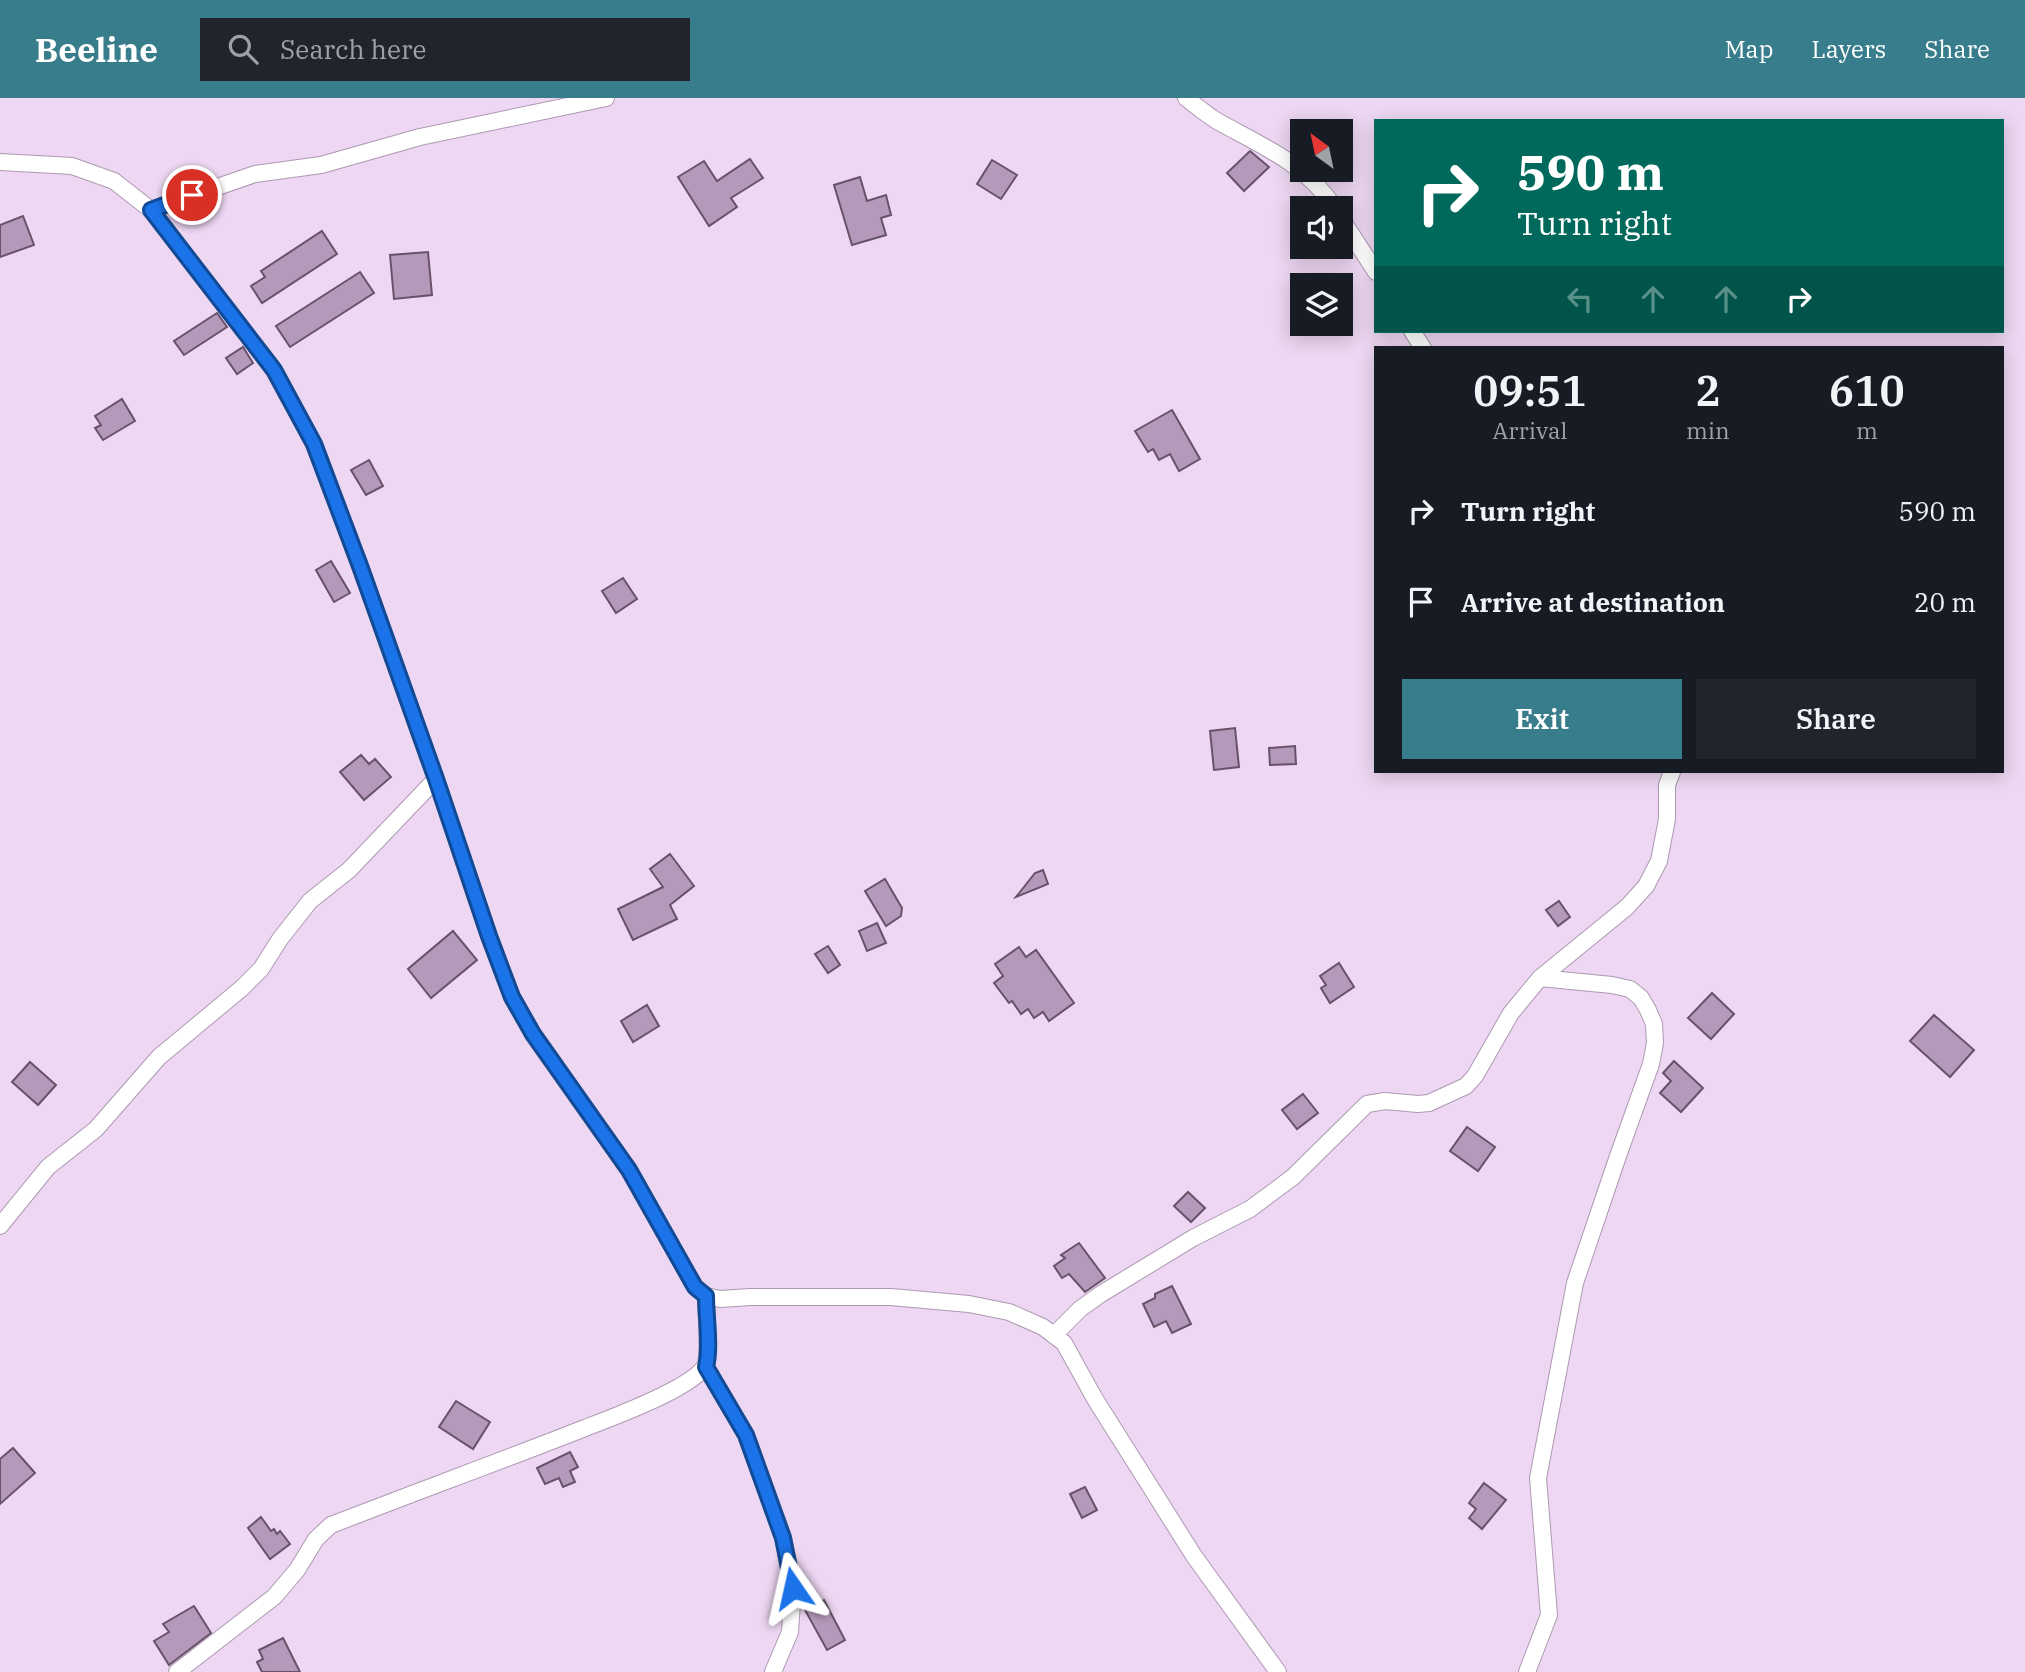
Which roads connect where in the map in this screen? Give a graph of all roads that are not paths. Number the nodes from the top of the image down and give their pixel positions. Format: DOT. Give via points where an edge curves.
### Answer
graph roads {
  1 [pos="606,98"];
  2 [pos="1186,98"];
  3 [pos="0,162"];
  4 [pos="1327,196"];
  5 [pos="151,210"];
  6 [pos="1353,237"];
  7 [pos="1374,269"];
  8 [pos="1672,773"];
  9 [pos="436,779"];
  10 [pos="1540,978"];
  11 [pos="0,1226"];
  12 [pos="706,1296"];
  13 [pos="1054,1335"];
  14 [pos="706,1367"];
  15 [pos="177,1672"];
  16 [pos="773,1672"];
  17 [pos="1278,1672"];
  18 [pos="1527,1672"];
  1 -- 5 [label="street" via="420,137 321,165 256,174"];
  2 -- 4 [label="street" via="1214,119 1287,158"];
  3 -- 5 [label="street" via="72,166 114,181"];
  5 -- 9 [label="street" via="274,370 314,444"];
  6 -- 7 [label="street"];
  8 -- 10 [label="street" via="1659,861 1646,886"];
  9 -- 11 [label="street" via="349,870 310,901 261,969 159,1058 96,1129 48,1167"];
  9 -- 12 [label="street" via="512,997 629,1170 695,1287"];
  10 -- 13 [label="street" via="1511,1013 1466,1086 1429,1103 1367,1104 1293,1177 1250,1209 1101,1294"];
  10 -- 18 [label="street" via="1630,989 1648,1010 1655,1043 1575,1283 1538,1478 1549,1615"];
  12 -- 13 [label="street" via="891,1297 970,1304 1009,1312"];
  12 -- 14 [label="street"];
  13 -- 17 [label="street" via="1064,1343 1194,1556"];
  14 -- 15 [label="street" via="635,1408 331,1525 274,1597"];
  14 -- 16 [label="street" via="746,1435 783,1538 793,1588 790,1632"];
}
